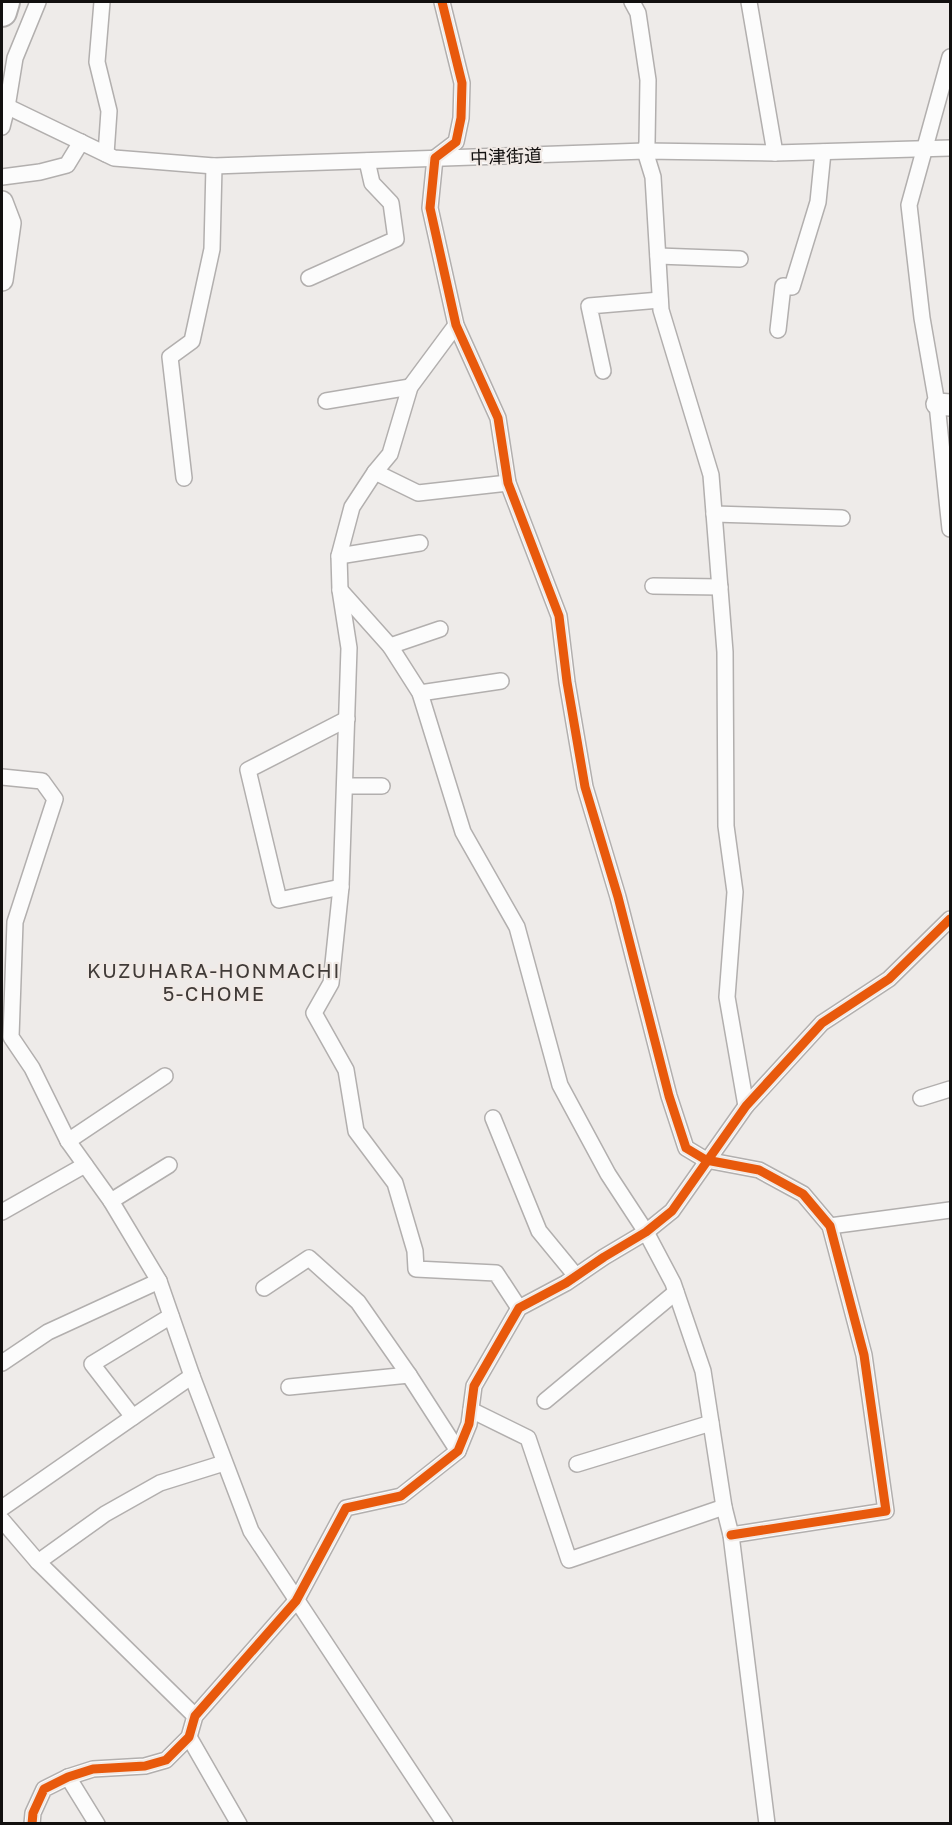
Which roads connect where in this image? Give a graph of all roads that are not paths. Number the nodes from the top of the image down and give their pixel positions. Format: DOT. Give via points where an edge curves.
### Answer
graph roads {
  1 [pos="5,2"];
  2 [pos="38,2"];
  3 [pos="102,2"];
  4 [pos="442,2"];
  5 [pos="632,2"];
  6 [pos="749,2"];
  7 [pos="2,12"];
  8 [pos="951,57"];
  9 [pos="4,105"];
  10 [pos="2,127"];
  11 [pos="81,142"];
  12 [pos="951,148"];
  13 [pos="924,149"];
  14 [pos="645,151"];
  15 [pos="823,152"];
  16 [pos="775,153"];
  17 [pos="106,154"];
  18 [pos="435,158"];
  19 [pos="367,161"];
  20 [pos="214,166"];
  21 [pos="2,177"];
  22 [pos="2,202"];
  23 [pos="658,256"];
  24 [pos="740,259"];
  25 [pos="309,278"];
  26 [pos="2,280"];
  27 [pos="660,300"];
  28 [pos="456,325"];
  29 [pos="778,330"];
  30 [pos="603,371"];
  31 [pos="410,387"];
  32 [pos="326,401"];
  33 [pos="944,404"];
  34 [pos="375,472"];
  35 [pos="184,478"];
  36 [pos="508,483"];
  37 [pos="714,514"];
  38 [pos="842,518"];
  39 [pos="951,529"];
  40 [pos="420,543"];
  41 [pos="339,556"];
  42 [pos="653,586"];
  43 [pos="720,587"];
  44 [pos="340,590"];
  45 [pos="440,629"];
  46 [pos="390,646"];
  47 [pos="501,681"];
  48 [pos="420,693"];
  49 [pos="347,719"];
  50 [pos="2,777"];
  51 [pos="345,786"];
  52 [pos="382,786"];
  53 [pos="341,887"];
  54 [pos="951,919"];
  55 [pos="6,1039"];
  56 [pos="165,1076"];
  57 [pos="951,1089"];
  58 [pos="921,1098"];
  59 [pos="746,1106"];
  60 [pos="493,1118"];
  61 [pos="68,1141"];
  62 [pos="706,1160"];
  63 [pos="85,1164"];
  64 [pos="169,1165"];
  65 [pos="111,1201"];
  66 [pos="951,1210"];
  67 [pos="2,1212"];
  68 [pos="830,1226"];
  69 [pos="646,1232"];
  70 [pos="576,1276"];
  71 [pos="159,1281"];
  72 [pos="264,1288"];
  73 [pos="676,1292"];
  74 [pos="519,1308"];
  75 [pos="171,1316"];
  76 [pos="2,1363"];
  77 [pos="409,1375"];
  78 [pos="192,1376"];
  79 [pos="289,1387"];
  80 [pos="545,1401"];
  81 [pos="471,1410"];
  82 [pos="133,1417"];
  83 [pos="711,1423"];
  84 [pos="458,1451"];
  85 [pos="224,1463"];
  86 [pos="576,1464"];
  87 [pos="724,1507"];
  88 [pos="2,1508"];
  89 [pos="2,1520"];
  90 [pos="731,1535"];
  91 [pos="38,1562"];
  92 [pos="296,1601"];
  93 [pos="195,1716"];
  94 [pos="189,1737"];
  95 [pos="68,1777"];
  96 [pos="32,1824"];
  97 [pos="97,1824"];
  98 [pos="240,1824"];
  99 [pos="445,1824"];
  100 [pos="767,1824"];
  1 -- 7 [label="highway"];
  2 -- 9 [label="street" via="15,58"];
  3 -- 17 [label="street" via="97,62 109,111"];
  4 -- 18 [label="street" via="462,83 462,118 456,142"];
  5 -- 14 [label="street" via="638,13 648,80"];
  6 -- 16 [label="street"];
  8 -- 13 [label="street"];
  9 -- 10 [label="street"];
  9 -- 11 [label="street, 中津街道"];
  11 -- 17 [label="street, 中津街道"];
  11 -- 21 [label="street" via="67,165"];
  12 -- 13 [label="street, 中津街道"];
  13 -- 15 [label="street, 中津街道"];
  13 -- 33 [label="street" via="909,205 922,318"];
  14 -- 16 [label="street, 中津街道"];
  14 -- 18 [label="street, 中津街道"];
  14 -- 23 [label="street" via="653,177"];
  15 -- 16 [label="street, 中津街道"];
  15 -- 29 [label="street" via="818,202 792,287 783,286"];
  17 -- 20 [label="street, 中津街道" via="114,158"];
  18 -- 19 [label="street, 中津街道"];
  18 -- 28 [label="street" via="430,208"];
  19 -- 20 [label="street, 中津街道"];
  19 -- 25 [label="street" via="372,183 391,203 396,239"];
  20 -- 35 [label="street" via="212,249 192,341 170,357"];
  22 -- 26 [label="street" via="9,223"];
  23 -- 24 [label="street"];
  23 -- 27 [label="street"];
  27 -- 30 [label="street" via="589,306"];
  27 -- 37 [label="street" via="711,475"];
  28 -- 31 [label="street"];
  28 -- 36 [label="street" via="498,418"];
  31 -- 32 [label="street"];
  31 -- 34 [label="street" via="390,454"];
  33 -- 39 [label="street"];
  34 -- 36 [label="street" via="418,493"];
  34 -- 41 [label="street" via="352,507"];
  36 -- 62 [label="street" via="559,616 585,787 669,1096 686,1148"];
  37 -- 38 [label="street"];
  37 -- 43 [label="street"];
  40 -- 41 [label="street"];
  41 -- 44 [label="street"];
  42 -- 43 [label="street"];
  43 -- 59 [label="street" via="725,652 726,826 735,892 727,997"];
  44 -- 46 [label="street"];
  44 -- 49 [label="street" via="348,648"];
  45 -- 46 [label="street"];
  46 -- 48 [label="street"];
  47 -- 48 [label="street"];
  48 -- 69 [label="street" via="463,832 517,927 560,1085 608,1174"];
  49 -- 51 [label="street"];
  49 -- 53 [label="street" via="248,770 279,900"];
  50 -- 55 [label="street" via="42,781 55,800 15,922"];
  51 -- 52 [label="street"];
  51 -- 53 [label="street"];
  53 -- 74 [label="street" via="331,983 315,1013 346,1070 356,1131 395,1183 415,1251 416,1269 496,1273"];
  54 -- 59 [label="street" via="889,979 822,1023"];
  55 -- 61 [label="street" via="32,1068"];
  56 -- 61 [label="street"];
  57 -- 58 [label="street"];
  59 -- 62 [label="street"];
  60 -- 70 [label="street" via="538,1231"];
  61 -- 63 [label="street"];
  62 -- 68 [label="street" via="759,1170 803,1194"];
  62 -- 69 [label="street" via="672,1211"];
  63 -- 65 [label="street"];
  63 -- 67 [label="street"];
  64 -- 65 [label="street"];
  65 -- 71 [label="street"];
  66 -- 68 [label="street"];
  68 -- 90 [label="street" via="864,1355 886,1511"];
  69 -- 70 [label="street"];
  69 -- 73 [label="street"];
  70 -- 74 [label="street"];
  71 -- 75 [label="street"];
  71 -- 76 [label="street" via="48,1332"];
  72 -- 77 [label="street" via="309,1258 358,1302"];
  73 -- 80 [label="street"];
  73 -- 83 [label="street" via="703,1371"];
  74 -- 81 [label="street" via="474,1386"];
  75 -- 78 [label="street"];
  75 -- 82 [label="street" via="92,1364"];
  77 -- 79 [label="street"];
  77 -- 84 [label="street"];
  78 -- 82 [label="street"];
  78 -- 85 [label="street"];
  81 -- 84 [label="street"];
  81 -- 87 [label="street" via="528,1438 569,1560"];
  82 -- 88 [label="street"];
  83 -- 86 [label="street"];
  83 -- 87 [label="street"];
  84 -- 92 [label="street" via="401,1496 346,1508"];
  85 -- 91 [label="street" via="160,1483 105,1514"];
  85 -- 92 [label="street" via="251,1532"];
  87 -- 90 [label="street"];
  89 -- 91 [label="street"];
  90 -- 100 [label="street"];
  91 -- 93 [label="street"];
  92 -- 93 [label="street"];
  92 -- 99 [label="street"];
  93 -- 94 [label="street"];
  94 -- 95 [label="street" via="166,1760 146,1766 93,1769"];
  94 -- 98 [label="street"];
  95 -- 96 [label="street" via="44,1789"];
  95 -- 97 [label="street"];
}
